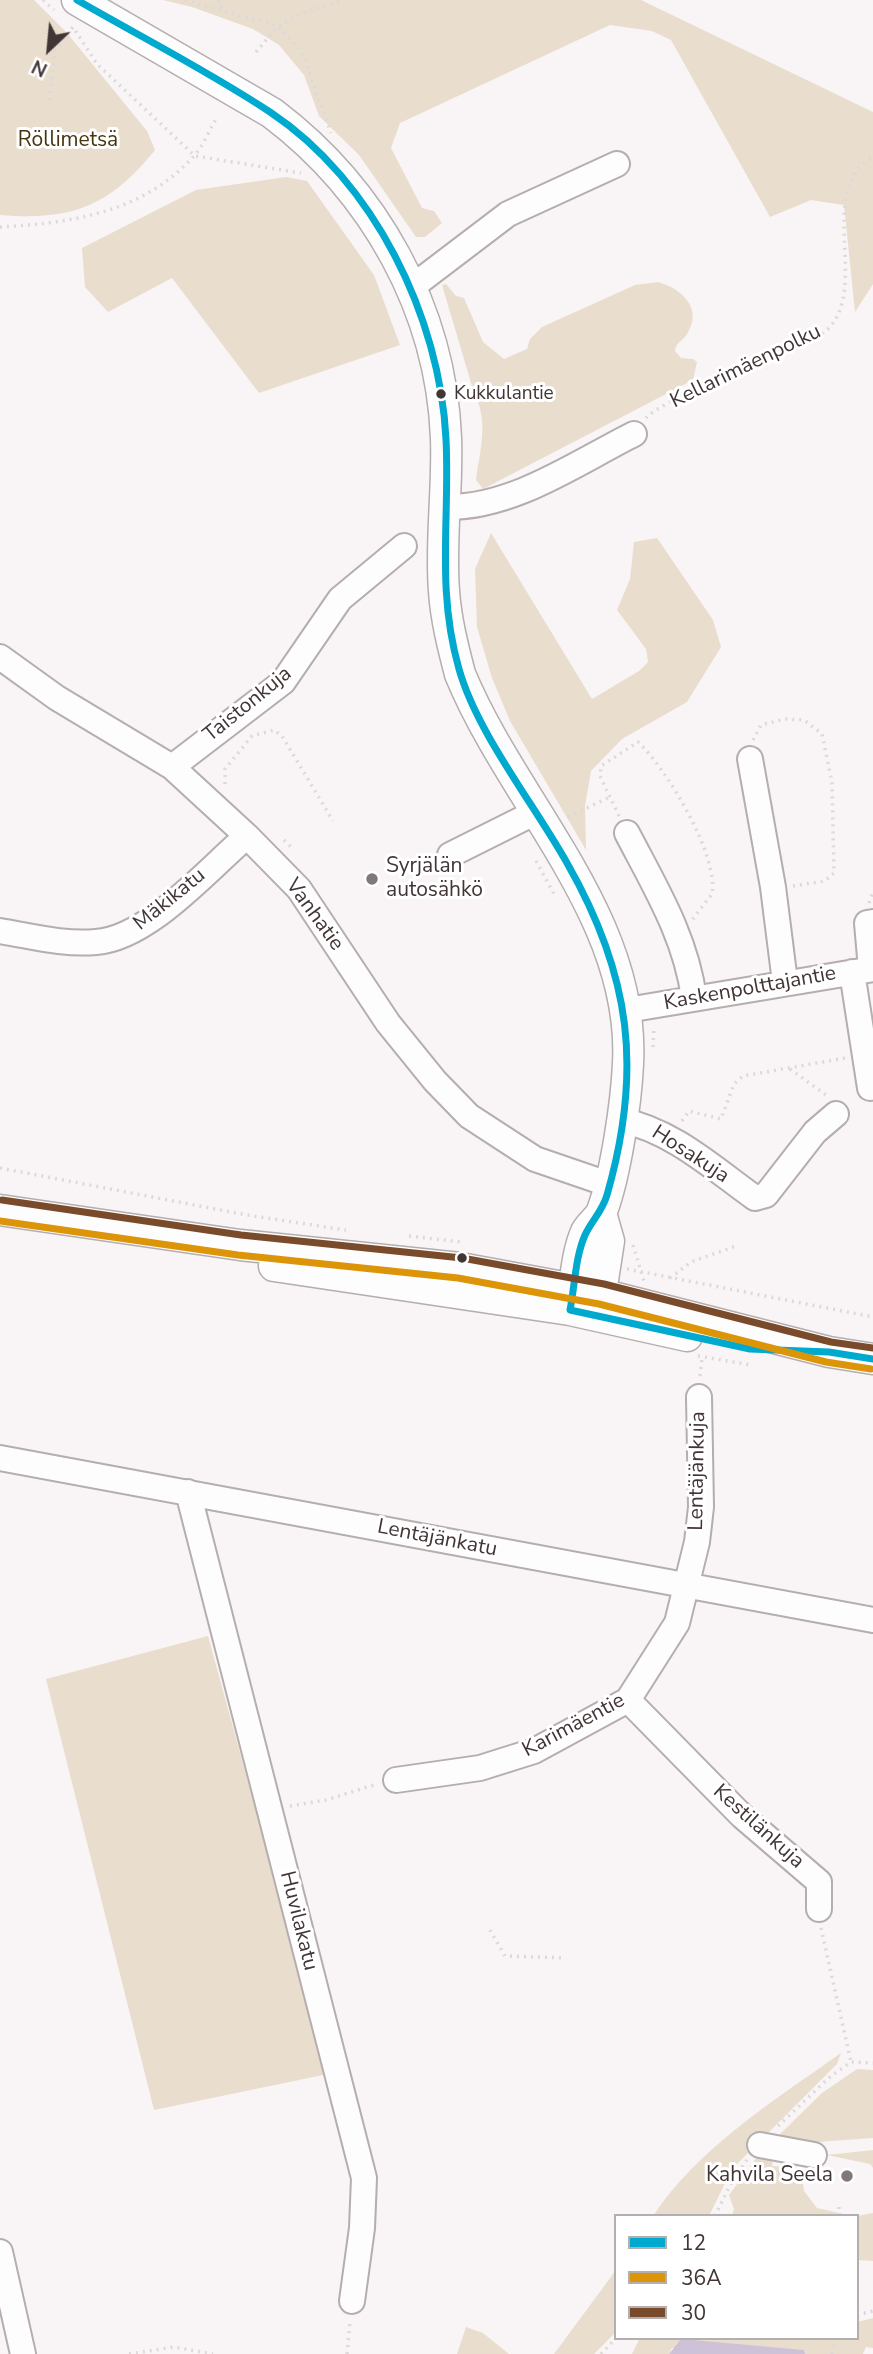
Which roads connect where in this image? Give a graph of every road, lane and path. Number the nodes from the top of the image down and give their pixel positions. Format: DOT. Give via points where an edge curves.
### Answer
graph roads {
  1 [pos="185,0"];
  2 [pos="218,0"];
  3 [pos="344,0"];
  4 [pos="222,9"];
  5 [pos="75,14"];
  6 [pos="278,26"];
  7 [pos="256,52"];
  8 [pos="49,100"];
  9 [pos="216,119"];
  10 [pos="332,135"];
  11 [pos="195,156"];
  12 [pos="873,157"];
  13 [pos="617,164"];
  14 [pos="303,173"];
  15 [pos="0,227"];
  16 [pos="412,287"];
  17 [pos="650,414"];
  18 [pos="634,434"];
  19 [pos="446,507"];
  20 [pos="404,546"];
  21 [pos="0,657"];
  22 [pos="750,759"];
  23 [pos="172,767"];
  24 [pos="233,792"];
  25 [pos="610,797"];
  26 [pos="550,816"];
  27 [pos="333,821"];
  28 [pos="627,833"];
  29 [pos="247,836"];
  30 [pos="282,839"];
  31 [pos="292,848"];
  32 [pos="450,855"];
  33 [pos="773,887"];
  34 [pos="873,922"];
  35 [pos="0,930"];
  36 [pos="679,934"];
  37 [pos="865,970"];
  38 [pos="785,982"];
  39 [pos="694,998"];
  40 [pos="627,1010"];
  41 [pos="865,1055"];
  42 [pos="789,1068"];
  43 [pos="870,1088"];
  44 [pos="836,1114"];
  45 [pos="620,1120"];
  46 [pos="670,1138"];
  47 [pos="0,1168"];
  48 [pos="608,1184"];
  49 [pos="0,1210"];
  50 [pos="352,1230"];
  51 [pos="403,1236"];
  52 [pos="466,1243"];
  53 [pos="736,1246"];
  54 [pos="670,1278"];
  55 [pos="590,1295"];
  56 [pos="873,1317"];
  57 [pos="702,1357"];
  58 [pos="873,1359"];
  59 [pos="751,1366"];
  60 [pos="699,1397"];
  61 [pos="0,1458"];
  62 [pos="188,1492"];
  63 [pos="686,1585"];
  64 [pos="873,1620"];
  65 [pos="628,1700"];
  66 [pos="396,1780"];
  67 [pos="271,1809"];
  68 [pos="819,1909"];
  69 [pos="490,1930"];
  70 [pos="566,1958"];
  71 [pos="851,2062"];
  72 [pos="760,2145"];
  73 [pos="814,2155"];
  74 [pos="839,2207"];
  75 [pos="839,2214"];
  76 [pos="0,2252"];
  77 [pos="352,2301"];
  78 [pos="614,2340"];
  79 [pos="153,2352"];
  80 [pos="23,2354"];
  81 [pos="129,2354"];
  82 [pos="213,2354"];
  83 [pos="347,2354"];
  84 [pos="601,2354"];
  1 -- 4 [label="path"];
  2 -- 4 [label="path"];
  3 -- 6 [label="path"];
  4 -- 6 [label="path"];
  5 -- 8 [label="path" via="55,51"];
  5 -- 11 [label="path" via="97,64"];
  5 -- 16 [label="main road" via="272,113 295,130 349,187 393,248"];
  6 -- 7 [label="path"];
  6 -- 10 [label="path" via="302,52"];
  9 -- 11 [label="path"];
  11 -- 14 [label="path"];
  11 -- 15 [label="path" via="131,204 86,219"];
  12 -- 17 [label="path, Kellarimäenpolku" via="855,175 844,205 843,301 827,330 763,356"];
  13 -- 16 [label="street" via="508,214"];
  16 -- 19 [label="main road" via="443,393"];
  18 -- 19 [label="street" via="509,496 469,507"];
  19 -- 26 [label="main road" via="444,589 460,674"];
  20 -- 23 [label="street, Taistonkuja" via="340,599 283,682"];
  21 -- 23 [label="street, Vanhatie" via="57,698"];
  22 -- 33 [label="street"];
  22 -- 33 [label="path" via="751,744 761,724 804,720 822,734 830,771 834,873 811,885"];
  23 -- 29 [label="street, Vanhatie"];
  24 -- 27 [label="path" via="223,782 225,769 252,736 274,730"];
  25 -- 26 [label="path"];
  25 -- 28 [label="path"];
  25 -- 36 [label="path" via="600,776 601,766 638,742 666,773 691,820 713,888"];
  26 -- 32 [label="street"];
  26 -- 40 [label="main road" via="605,939 622,982"];
  28 -- 36 [label="street"];
  29 -- 35 [label="street, Mäkikatu" via="162,910 120,937 60,942"];
  29 -- 48 [label="street, Vanhatie" via="299,889 388,1023 469,1116 535,1159"];
  30 -- 31 [label="path"];
  33 -- 38 [label="street"];
  34 -- 37 [label="street" via="867,923"];
  36 -- 39 [label="street"];
  37 -- 38 [label="street, Kaskenpolttajantie"];
  37 -- 41 [label="street"];
  38 -- 39 [label="street, Kaskenpolttajantie"];
  39 -- 40 [label="street, Kaskenpolttajantie"];
  40 -- 45 [label="main road" via="628,1063"];
  41 -- 42 [label="path"];
  41 -- 43 [label="street"];
  42 -- 44 [label="path" via="823,1091"];
  42 -- 46 [label="path" via="743,1076 734,1084 721,1119 689,1111"];
  44 -- 46 [label="street, Hosakuja" via="815,1132 766,1195 755,1198"];
  45 -- 46 [label="street, Hosakuja"];
  45 -- 48 [label="main road"];
  47 -- 50 [label="path"];
  48 -- 55 [label="main road" via="601,1213 586,1233"];
  49 -- 55 [label="main road" via="240,1245 419,1263"];
  51 -- 52 [label="path"];
  53 -- 54 [label="path" via="691,1262"];
  54 -- 55 [label="path"];
  54 -- 56 [label="path"];
  55 -- 58 [label="main road" via="750,1349"];
  57 -- 59 [label="path"];
  60 -- 63 [label="street, Lentäjänkuja" via="701,1507"];
  61 -- 62 [label="street, Lentäjänkatu"];
  62 -- 63 [label="street, Lentäjänkatu"];
  62 -- 67 [label="street, Huvilakatu"];
  63 -- 64 [label="street, Lentäjänkatu"];
  63 -- 65 [label="street, Karimäentie" via="677,1623"];
  65 -- 66 [label="street, Karimäentie" via="534,1751 481,1768"];
  65 -- 68 [label="street, Kestilänkuja" via="742,1816 819,1882"];
  66 -- 67 [label="path" via="326,1800"];
  67 -- 77 [label="street, Huvilakatu" via="364,2178"];
  68 -- 71 [label="path"];
  69 -- 70 [label="path" via="505,1955"];
  72 -- 73 [label="street"];
  74 -- 75 [label="path"];
  76 -- 80 [label="street"];
  77 -- 83 [label="path"];
  78 -- 84 [label="path"];
  79 -- 81 [label="path"];
  79 -- 82 [label="path" via="174,2347"];
}
